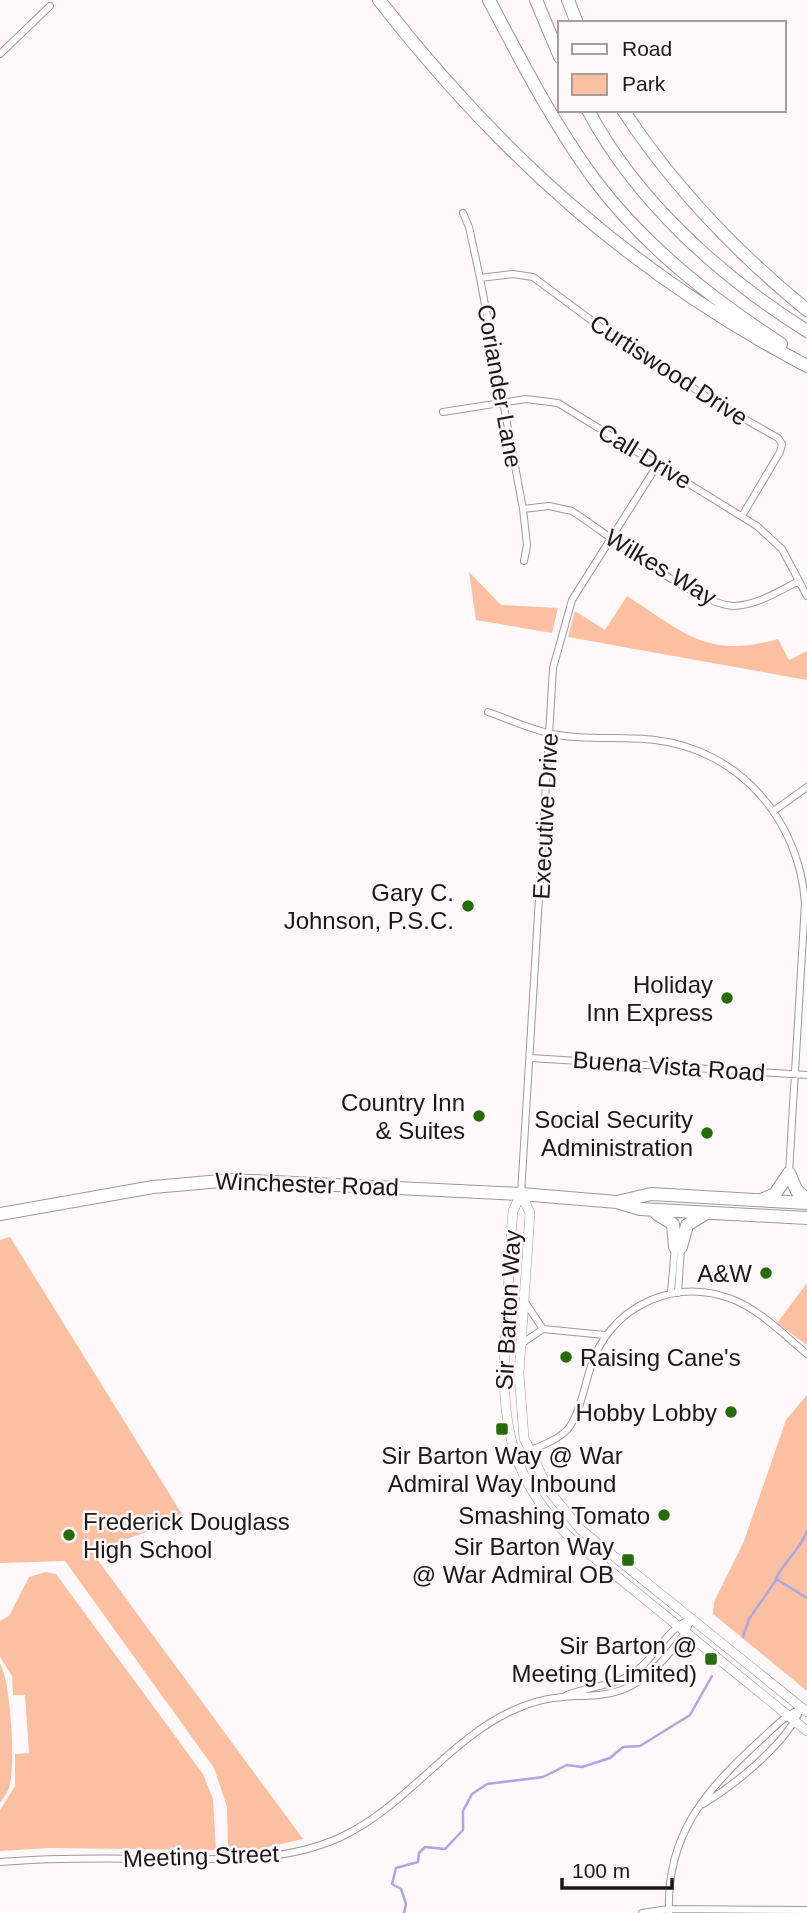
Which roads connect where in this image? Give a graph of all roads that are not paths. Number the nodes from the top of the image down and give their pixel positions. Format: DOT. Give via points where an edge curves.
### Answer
graph roads {
  1 [pos="379,0"];
  2 [pos="489,0"];
  3 [pos="536,0"];
  4 [pos="568,0"];
  5 [pos="50,6"];
  6 [pos="576,21"];
  7 [pos="558,52"];
  8 [pos="0,54"];
  9 [pos="588,112"];
  10 [pos="625,112"];
  11 [pos="463,213"];
  12 [pos="480,278"];
  13 [pos="807,310"];
  14 [pos="807,331"];
  15 [pos="807,359"];
  16 [pos="807,366"];
  17 [pos="501,402"];
  18 [pos="443,412"];
  19 [pos="658,464"];
  20 [pos="523,509"];
  21 [pos="742,516"];
  22 [pos="612,538"];
  23 [pos="524,561"];
  24 [pos="799,581"];
  25 [pos="807,596"];
  26 [pos="488,712"];
  27 [pos="550,733"];
  28 [pos="807,787"];
  29 [pos="775,810"];
  30 [pos="530,1058"];
  31 [pos="795,1074"];
  32 [pos="807,1075"];
  33 [pos="789,1173"];
  34 [pos="521,1194"];
  35 [pos="760,1200"];
  36 [pos="807,1201"];
  37 [pos="617,1202"];
  38 [pos="640,1209"];
  39 [pos="711,1213"];
  40 [pos="0,1214"];
  41 [pos="807,1218"];
  42 [pos="678,1247"];
  43 [pos="674,1293"];
  44 [pos="524,1300"];
  45 [pos="543,1329"];
  46 [pos="605,1335"];
  47 [pos="521,1344"];
  48 [pos="807,1353"];
  49 [pos="529,1450"];
  50 [pos="515,1456"];
  51 [pos="691,1619"];
  52 [pos="676,1625"];
  53 [pos="687,1633"];
  54 [pos="565,1695"];
  55 [pos="804,1710"];
  56 [pos="787,1714"];
  57 [pos="796,1722"];
  58 [pos="807,1731"];
  59 [pos="738,1761"];
  60 [pos="747,1771"];
  61 [pos="701,1805"];
  62 [pos="0,1862"];
  63 [pos="807,1910"];
  64 [pos="669,1911"];
  65 [pos="776,1912"];
  66 [pos="642,1913"];
  1 -- 16 [label="highway" via="466,106 592,224 699,303"];
  2 -- 15 [label="highway" via="568,141 626,218 694,282"];
  3 -- 7 [label="highway"];
  4 -- 6 [label="highway"];
  5 -- 8 [label="street"];
  9 -- 14 [label="highway" via="643,189 702,252"];
  10 -- 13 [label="highway" via="695,203"];
  11 -- 12 [label="street, Coriander Lane"];
  12 -- 17 [label="street, Coriander Lane"];
  12 -- 21 [label="street, Curtiswood Drive" via="533,277 690,386 778,438 780,452"];
  17 -- 18 [label="street, Call Drive"];
  17 -- 19 [label="street, Call Drive" via="541,399 558,403"];
  17 -- 20 [label="street, Coriander Lane"];
  19 -- 21 [label="street, Call Drive"];
  19 -- 22 [label="street, Executive Drive"];
  20 -- 22 [label="street, Wilkes Way" via="562,508"];
  20 -- 23 [label="street, Coriander Lane"];
  21 -- 24 [label="street, Call Drive" via="774,541"];
  22 -- 24 [label="street, Wilkes Way" via="698,594 723,605 748,604"];
  22 -- 27 [label="street, Executive Drive" via="581,584 566,618 553,668"];
  24 -- 25 [label="street, Call Drive"];
  26 -- 27 [label="street"];
  27 -- 29 [label="street" via="656,740 704,753 747,780"];
  27 -- 30 [label="street, Executive Drive"];
  28 -- 29 [label="street"];
  29 -- 31 [label="street" via="793,846 803,883"];
  30 -- 31 [label="street, Buena Vista Road"];
  30 -- 34 [label="street, Executive Drive"];
  31 -- 32 [label="street, Buena Vista Road"];
  31 -- 33 [label="street"];
  33 -- 35 [label="highway" via="783,1186"];
  33 -- 36 [label="highway"];
  34 -- 37 [label="highway, Winchester Road"];
  34 -- 40 [label="highway, Winchester Road" via="232,1180 153,1187"];
  34 -- 44 [label="main road, Sir Barton Way" via="530,1213"];
  34 -- 50 [label="main road, Sir Barton Way" via="513,1211 503,1368 505,1416"];
  35 -- 36 [label="highway, Winchester Road"];
  35 -- 37 [label="highway, Winchester Road" via="651,1194"];
  37 -- 38 [label="highway, Winchester Road"];
  38 -- 39 [label="highway, Winchester Road"];
  38 -- 42 [label="highway" via="669,1219"];
  39 -- 41 [label="highway, Winchester Road"];
  39 -- 42 [label="highway" via="687,1225"];
  42 -- 43 [label="street"];
  43 -- 46 [label="street" via="636,1306"];
  43 -- 48 [label="street" via="729,1298"];
  44 -- 45 [label="street"];
  44 -- 47 [label="main road, Sir Barton Way"];
  45 -- 46 [label="street"];
  45 -- 47 [label="street"];
  46 -- 49 [label="street" via="570,1426"];
  47 -- 49 [label="main road, Sir Barton Way" via="519,1397"];
  49 -- 50 [label="street"];
  49 -- 51 [label="main road, Sir Barton Way" via="549,1491 580,1529"];
  50 -- 52 [label="main road, Sir Barton Way" via="534,1496 554,1522"];
  51 -- 52 [label="street, Meeting Street"];
  51 -- 53 [label="street, Meeting Street"];
  51 -- 55 [label="main road, Sir Barton Way"];
  52 -- 53 [label="main road, Sir Barton Way"];
  52 -- 54 [label="street, Meeting Street" via="632,1674"];
  53 -- 54 [label="street, Meeting Street" via="654,1670 626,1689 590,1698"];
  53 -- 56 [label="main road, Sir Barton Way"];
  54 -- 62 [label="street, Meeting Street" via="501,1716 362,1825 342,1837 293,1853 223,1860"];
  55 -- 56 [label="street"];
  55 -- 57 [label="street"];
  56 -- 57 [label="main road, Sir Barton Way"];
  56 -- 59 [label="street"];
  57 -- 58 [label="main road, Sir Barton Way"];
  57 -- 60 [label="street"];
  59 -- 60 [label="street"];
  59 -- 61 [label="street"];
  60 -- 61 [label="street"];
  61 -- 64 [label="street" via="676,1848"];
  63 -- 65 [label="street"];
  64 -- 65 [label="street"];
  64 -- 66 [label="street"];
}
